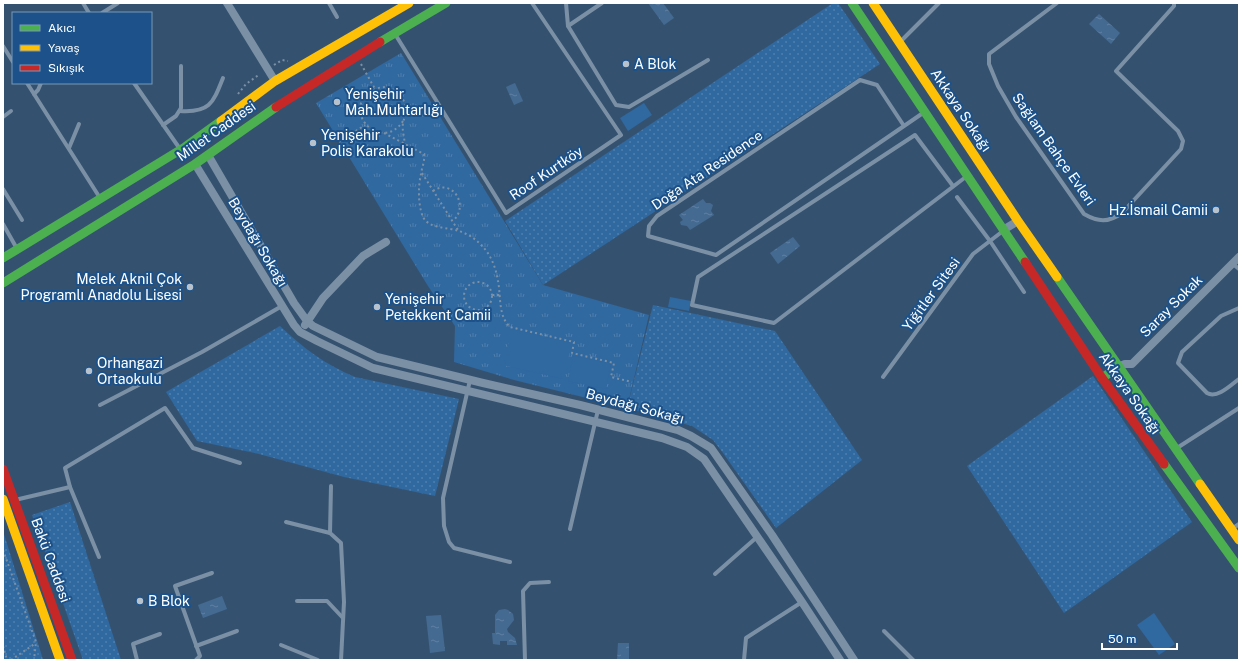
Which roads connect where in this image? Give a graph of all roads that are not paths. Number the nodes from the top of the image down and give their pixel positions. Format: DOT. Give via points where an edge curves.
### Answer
graph roads {
  1 [pos="83,3"];
  2 [pos="118,3"];
  3 [pos="227,3"];
  4 [pos="329,3"];
  5 [pos="409,3"];
  6 [pos="446,3"];
  7 [pos="532,3"];
  8 [pos="566,3"];
  9 [pos="602,3"];
  10 [pos="852,3"];
  11 [pos="873,3"];
  12 [pos="939,3"];
  13 [pos="1058,3"];
  14 [pos="1174,3"];
  15 [pos="88,12"];
  16 [pos="104,12"];
  17 [pos="337,17"];
  18 [pos="568,26"];
  19 [pos="395,34"];
  20 [pos="897,39"];
  21 [pos="3,46"];
  22 [pos="881,46"];
  23 [pos="12,60"];
  24 [pos="708,60"];
  25 [pos="181,66"];
  26 [pos="223,78"];
  27 [pos="275,81"];
  28 [pos="28,84"];
  29 [pos="41,84"];
  30 [pos="135,84"];
  31 [pos="34,94"];
  32 [pos="12,111"];
  33 [pos="180,111"];
  34 [pos="925,112"];
  35 [pos="3,117"];
  36 [pos="79,124"];
  37 [pos="163,125"];
  38 [pos="904,126"];
  39 [pos="203,147"];
  40 [pos="69,148"];
  41 [pos="188,154"];
  42 [pos="967,176"];
  43 [pos="953,186"];
  44 [pos="3,189"];
  45 [pos="957,197"];
  46 [pos="101,198"];
  47 [pos="22,220"];
  48 [pos="1018,221"];
  49 [pos="3,224"];
  50 [pos="1003,230"];
  51 [pos="990,241"];
  52 [pos="386,242"];
  53 [pos="18,250"];
  54 [pos="1239,257"];
  55 [pos="3,258"];
  56 [pos="1236,266"];
  57 [pos="3,283"];
  58 [pos="1024,292"];
  59 [pos="282,306"];
  60 [pos="1239,308"];
  61 [pos="307,321"];
  62 [pos="300,332"];
  63 [pos="1118,367"];
  64 [pos="883,377"];
  65 [pos="1102,378"];
  66 [pos="470,380"];
  67 [pos="1239,380"];
  68 [pos="468,391"];
  69 [pos="100,405"];
  70 [pos="1239,408"];
  71 [pos="598,409"];
  72 [pos="596,422"];
  73 [pos="1175,449"];
  74 [pos="240,463"];
  75 [pos="3,469"];
  76 [pos="331,486"];
  77 [pos="70,487"];
  78 [pos="3,499"];
  79 [pos="14,500"];
  80 [pos="286,522"];
  81 [pos="1235,527"];
  82 [pos="570,529"];
  83 [pos="330,533"];
  84 [pos="758,537"];
  85 [pos="1239,540"];
  86 [pos="99,557"];
  87 [pos="510,562"];
  88 [pos="1239,568"];
  89 [pos="212,573"];
  90 [pos="715,574"];
  91 [pos="549,582"];
  92 [pos="297,601"];
  93 [pos="802,602"];
  94 [pos="343,618"];
  95 [pos="237,631"];
  96 [pos="884,631"];
  97 [pos="160,634"];
  98 [pos="281,645"];
  99 [pos="196,646"];
  100 [pos="60,660"];
  101 [pos="72,660"];
  102 [pos="137,660"];
  103 [pos="196,660"];
  104 [pos="318,660"];
  105 [pos="341,660"];
  106 [pos="525,660"];
  107 [pos="744,660"];
  108 [pos="840,660"];
  109 [pos="854,660"];
  110 [pos="914,660"];
  1 -- 15 [label="lane"];
  2 -- 16 [label="lane"];
  3 -- 27 [label="street"];
  4 -- 17 [label="lane"];
  5 -- 27 [label="main road, Millet Caddesi"];
  6 -- 19 [label="main road, Millet Caddesi"];
  7 -- 19 [label="lane, Roof Kurtköy" via="621,135 506,213"];
  8 -- 18 [label="lane"];
  9 -- 18 [label="lane"];
  10 -- 22 [label="main road, Akkaya Sokağı"];
  11 -- 20 [label="main road, Akkaya Sokağı"];
  12 -- 20 [label="lane"];
  13 -- 14 [label="lane, Sağlam Bahçe Evleri" via="989,54 989,64 1016,117 1084,214 1102,221 1112,220 1122,213 1181,149 1183,141 1178,131 1116,71"];
  18 -- 24 [label="lane" via="616,105 629,107"];
  19 -- 39 [label="main road, Millet Caddesi" via="262,116"];
  20 -- 22 [label="main road"];
  20 -- 48 [label="main road, Akkaya Sokağı"];
  21 -- 23 [label="lane"];
  22 -- 34 [label="main road, Akkaya Sokağı"];
  25 -- 33 [label="lane"];
  26 -- 33 [label="lane" via="216,97 206,107"];
  27 -- 39 [label="main road, Millet Caddesi"];
  28 -- 31 [label="lane"];
  29 -- 31 [label="lane"];
  30 -- 37 [label="lane"];
  31 -- 40 [label="lane"];
  32 -- 35 [label="lane"];
  33 -- 37 [label="lane"];
  34 -- 38 [label="lane, Doğa Ata Residence"];
  34 -- 42 [label="main road, Akkaya Sokağı"];
  36 -- 40 [label="lane"];
  37 -- 41 [label="lane"];
  38 -- 38 [label="lane, Doğa Ata Residence" via="716,255 648,236 649,226 657,216 860,80 877,85"];
  39 -- 41 [label="main road, Millet Caddesi"];
  39 -- 41 [label="main road, Millet Caddesi"];
  39 -- 61 [label="street, Beydağı Sokağı" via="294,304"];
  40 -- 46 [label="lane"];
  41 -- 46 [label="main road, Millet Caddesi"];
  41 -- 57 [label="main road, Millet Caddesi"];
  41 -- 59 [label="street, Beydağı Sokağı"];
  42 -- 43 [label="lane"];
  42 -- 50 [label="main road, Akkaya Sokağı"];
  43 -- 43 [label="lane" via="774,323 692,305 698,278 914,135"];
  44 -- 47 [label="lane"];
  45 -- 51 [label="lane"];
  46 -- 53 [label="main road, Millet Caddesi"];
  48 -- 50 [label="street"];
  48 -- 63 [label="main road, Akkaya Sokağı"];
  49 -- 53 [label="lane"];
  50 -- 51 [label="lane, Yiğitler Sitesi"];
  50 -- 65 [label="main road, Akkaya Sokağı"];
  51 -- 58 [label="lane"];
  51 -- 64 [label="lane, Yiğitler Sitesi" via="973,254"];
  52 -- 61 [label="street" via="363,256 323,298"];
  53 -- 55 [label="main road, Millet Caddesi"];
  54 -- 56 [label="street, Saray Sokak"];
  56 -- 63 [label="street, Saray Sokak" via="1132,364"];
  59 -- 62 [label="street, Beydağı Sokağı"];
  59 -- 69 [label="lane" via="202,352"];
  60 -- 67 [label="lane" via="1221,316 1182,352 1178,363 1211,395"];
  61 -- 62 [label="street"];
  61 -- 66 [label="street, Beydağı Sokağı" via="376,357"];
  62 -- 68 [label="street, Beydağı Sokağı" via="373,368"];
  63 -- 65 [label="main road"];
  63 -- 73 [label="main road, Akkaya Sokağı"];
  65 -- 88 [label="main road, Akkaya Sokağı"];
  66 -- 68 [label="lane"];
  66 -- 71 [label="street, Beydağı Sokağı"];
  68 -- 72 [label="street, Beydağı Sokağı"];
  68 -- 87 [label="lane" via="443,498 444,526 449,542 454,548"];
  70 -- 73 [label="lane"];
  71 -- 72 [label="lane"];
  71 -- 109 [label="street, Beydağı Sokağı" via="678,430 711,448 772,534"];
  72 -- 82 [label="lane"];
  72 -- 84 [label="street, Beydağı Sokağı" via="662,438 693,451 704,459"];
  73 -- 81 [label="main road, Akkaya Sokağı"];
  74 -- 77 [label="lane" via="193,448 165,408 65,468"];
  75 -- 79 [label="main road, Bakü Caddesi"];
  76 -- 83 [label="lane"];
  77 -- 79 [label="lane"];
  77 -- 86 [label="lane"];
  78 -- 100 [label="main road, Bakü Caddesi"];
  79 -- 101 [label="main road, Bakü Caddesi"];
  80 -- 83 [label="lane"];
  81 -- 85 [label="main road, Akkaya Sokağı"];
  83 -- 94 [label="lane" via="341,543"];
  84 -- 90 [label="lane"];
  84 -- 93 [label="street, Beydağı Sokağı"];
  89 -- 99 [label="lane" via="175,586"];
  91 -- 106 [label="lane" via="530,583 523,590"];
  92 -- 94 [label="lane" via="327,601"];
  93 -- 107 [label="lane" via="746,638"];
  93 -- 108 [label="street, Beydağı Sokağı"];
  94 -- 105 [label="lane"];
  95 -- 99 [label="lane"];
  96 -- 110 [label="lane"];
  97 -- 102 [label="lane" via="133,644"];
  98 -- 104 [label="lane"];
  99 -- 103 [label="lane" via="200,656"];
}
